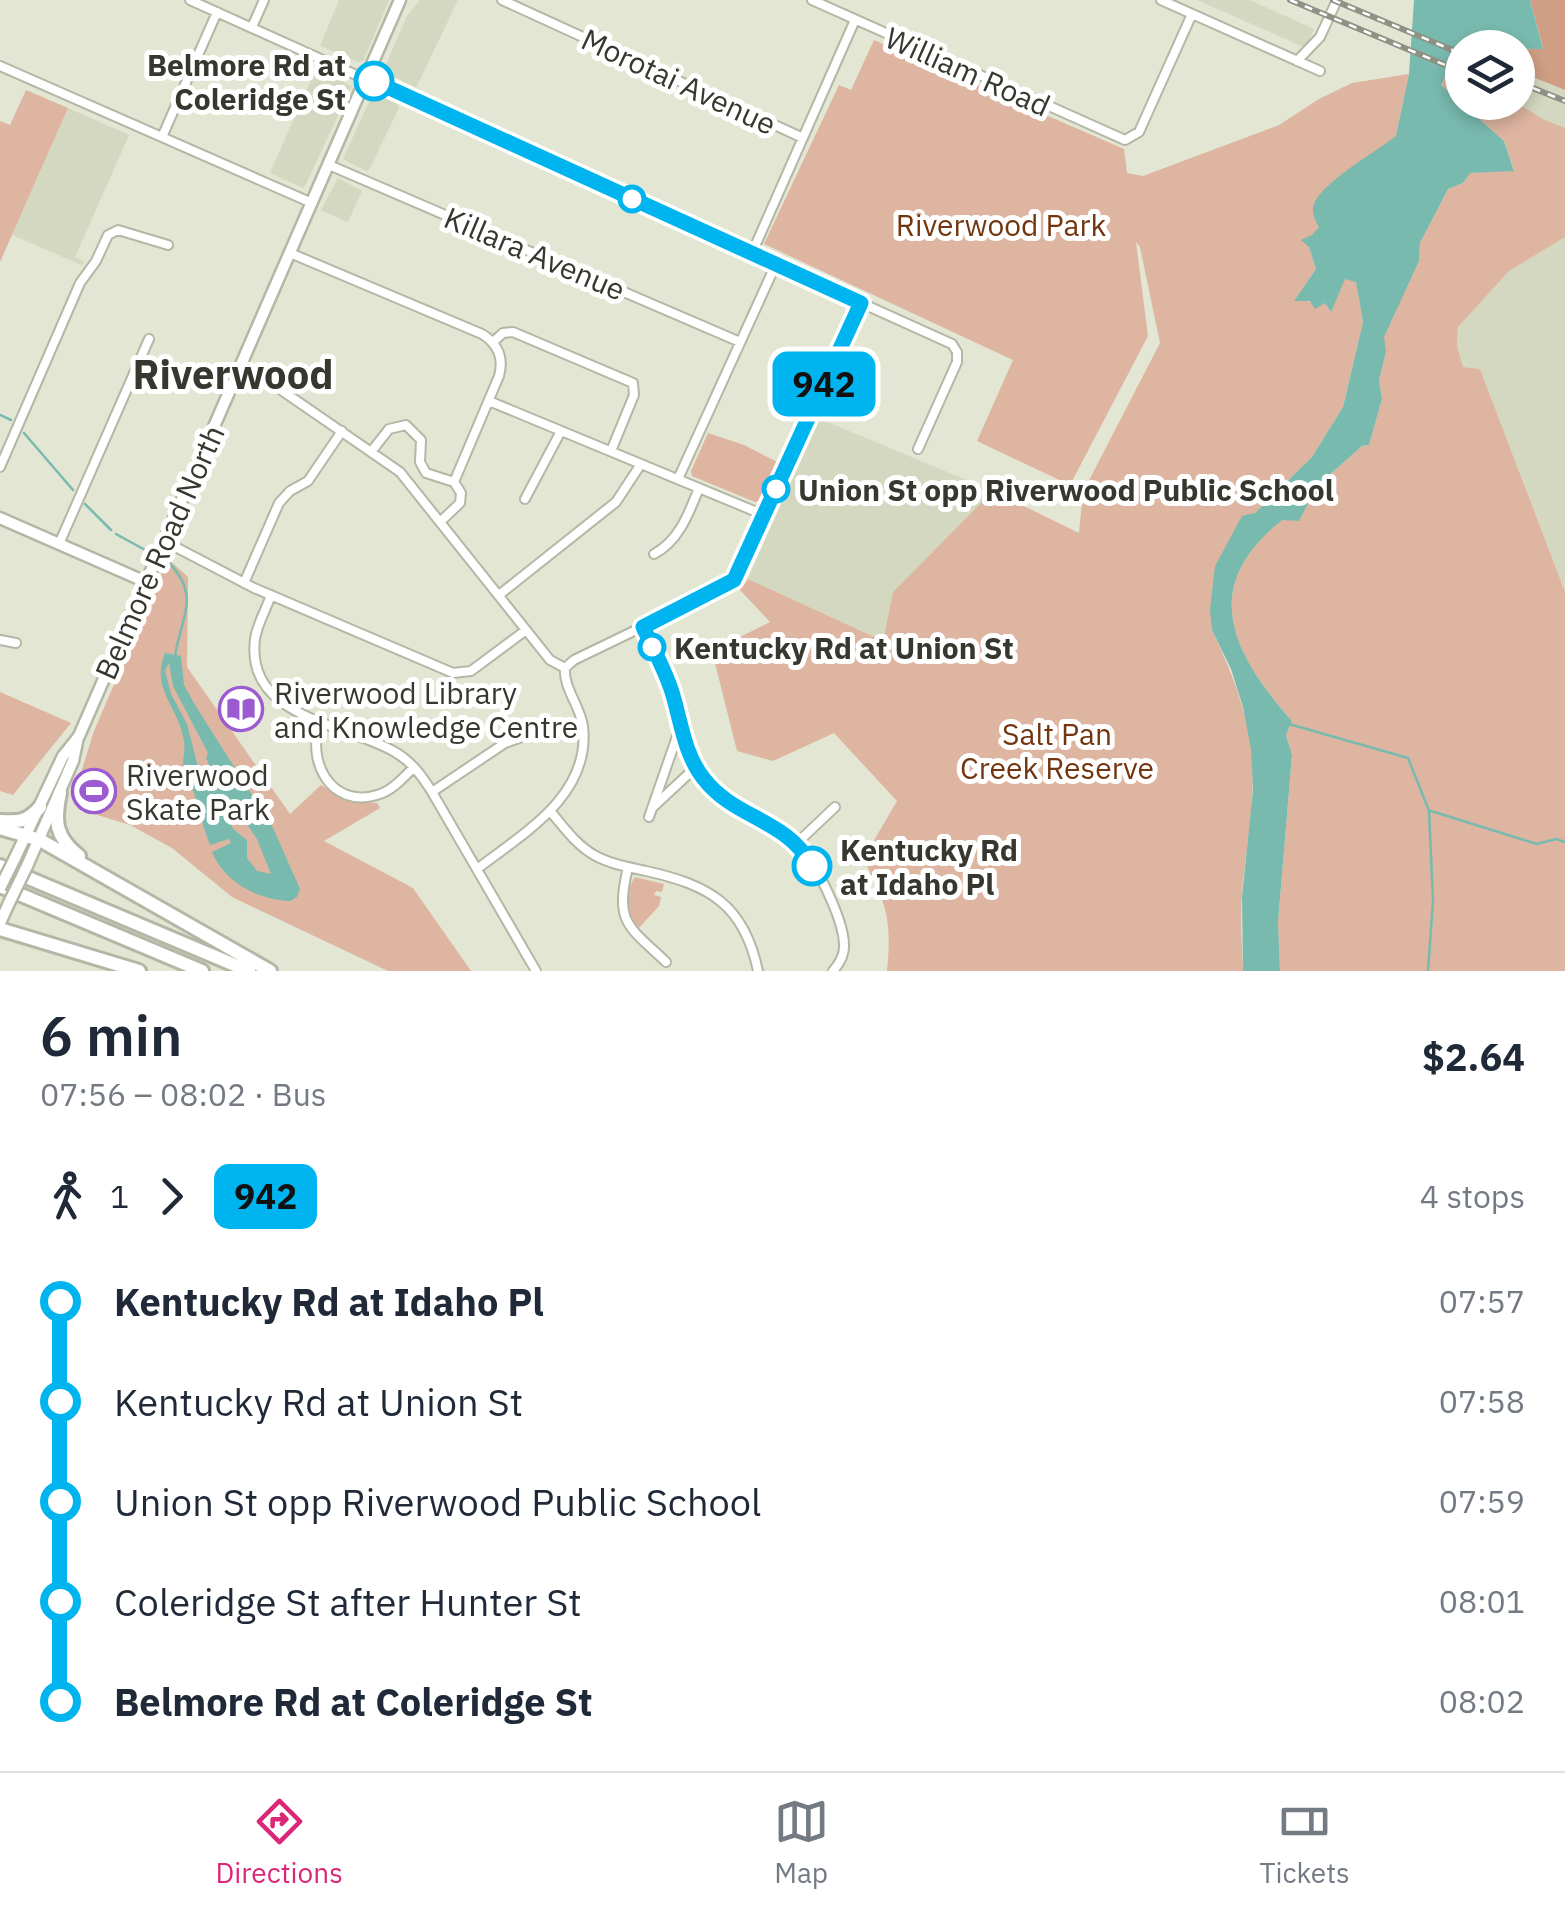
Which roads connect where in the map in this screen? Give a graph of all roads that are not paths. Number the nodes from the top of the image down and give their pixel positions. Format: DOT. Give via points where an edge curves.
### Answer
graph roads {
  1 [pos="190,0"];
  2 [pos="264,0"];
  3 [pos="400,0"];
  4 [pos="502,0"];
  5 [pos="813,0"];
  6 [pos="1162,0"];
  7 [pos="1336,0"];
  8 [pos="217,12"];
  9 [pos="1192,14"];
  10 [pos="855,20"];
  11 [pos="252,27"];
  12 [pos="1297,61"];
  13 [pos="0,66"];
  14 [pos="1320,71"];
  15 [pos="368,78"];
  16 [pos="162,137"];
  17 [pos="802,138"];
  18 [pos="329,165"];
  19 [pos="312,203"];
  20 [pos="168,245"];
  21 [pos="752,253"];
  22 [pos="290,254"];
  23 [pos="776,264"];
  24 [pos="861,303"];
  25 [pos="149,339"];
  26 [pos="493,342"];
  27 [pos="740,342"];
  28 [pos="242,363"];
  29 [pos="488,401"];
  30 [pos="561,431"];
  31 [pos="342,432"];
  32 [pos="918,449"];
  33 [pos="610,451"];
  34 [pos="372,452"];
  35 [pos="641,464"];
  36 [pos="0,467"];
  37 [pos="678,479"];
  38 [pos="454,482"];
  39 [pos="700,488"];
  40 [pos="524,499"];
  41 [pos="764,515"];
  42 [pos="0,518"];
  43 [pos="440,522"];
  44 [pos="164,541"];
  45 [pos="58,544"];
  46 [pos="654,554"];
  47 [pos="146,582"];
  48 [pos="244,583"];
  49 [pos="271,595"];
  50 [pos="499,596"];
  51 [pos="511,611"];
  52 [pos="643,627"];
  53 [pos="526,630"];
  54 [pos="0,640"];
  55 [pos="512,641"];
  56 [pos="16,642"];
  57 [pos="565,668"];
  58 [pos="321,722"];
  59 [pos="681,725"];
  60 [pos="78,736"];
  61 [pos="519,738"];
  62 [pos="414,767"];
  63 [pos="696,767"];
  64 [pos="432,792"];
  65 [pos="60,793"];
  66 [pos="40,807"];
  67 [pos="835,807"];
  68 [pos="550,811"];
  69 [pos="0,824"];
  70 [pos="33,838"];
  71 [pos="798,843"];
  72 [pos="0,866"];
  73 [pos="628,867"];
  74 [pos="477,869"];
  75 [pos="0,887"];
  76 [pos="123,887"];
  77 [pos="0,926"];
  78 [pos="666,962"];
  79 [pos="140,971"];
  80 [pos="202,971"];
  81 [pos="249,971"];
  82 [pos="270,971"];
  83 [pos="536,971"];
  84 [pos="758,971"];
  85 [pos="833,971"];
  1 -- 8 [label="street"];
  2 -- 11 [label="street"];
  3 -- 15 [label="main road, Belmore Road North"];
  4 -- 17 [label="street, Morotai Avenue"];
  5 -- 10 [label="street, William Road"];
  6 -- 9 [label="street"];
  7 -- 12 [label="street" via="1320,38"];
  8 -- 11 [label="street"];
  8 -- 16 [label="street"];
  9 -- 10 [label="street, William Road" via="1139,132 1125,140"];
  9 -- 12 [label="street"];
  10 -- 17 [label="street"];
  11 -- 15 [label="street"];
  12 -- 14 [label="street"];
  13 -- 16 [label="street"];
  15 -- 18 [label="main road, Belmore Road North"];
  15 -- 21 [label="street"];
  16 -- 19 [label="street"];
  17 -- 21 [label="street"];
  18 -- 19 [label="main road, Belmore Road North"];
  18 -- 27 [label="street, Killara Avenue"];
  19 -- 22 [label="main road, Belmore Road North"];
  20 -- 36 [label="street" via="118,230 108,235 80,283"];
  21 -- 23 [label="street"];
  22 -- 26 [label="street"];
  22 -- 28 [label="main road, Belmore Road North"];
  23 -- 24 [label="street"];
  23 -- 27 [label="street"];
  24 -- 32 [label="street" via="957,352"];
  24 -- 41 [label="street"];
  25 -- 45 [label="street"];
  26 -- 29 [label="street" via="501,366"];
  26 -- 33 [label="street" via="513,332 632,383 634,395"];
  27 -- 37 [label="street"];
  28 -- 31 [label="street"];
  28 -- 44 [label="main road, Belmore Road North"];
  29 -- 30 [label="street"];
  29 -- 38 [label="street"];
  30 -- 33 [label="street"];
  30 -- 40 [label="street"];
  31 -- 34 [label="street"];
  31 -- 48 [label="street" via="308,481 279,503"];
  33 -- 35 [label="street"];
  34 -- 38 [label="street" via="389,429 406,426 421,440 426,473"];
  34 -- 43 [label="street" via="400,472"];
  35 -- 37 [label="street"];
  35 -- 50 [label="street" via="616,502"];
  37 -- 39 [label="street"];
  38 -- 43 [label="street" via="460,502"];
  39 -- 41 [label="street"];
  39 -- 46 [label="street" via="677,534"];
  41 -- 52 [label="street" via="730,584"];
  42 -- 45 [label="main road"];
  43 -- 50 [label="street"];
  44 -- 47 [label="main road, Belmore Road North"];
  44 -- 48 [label="street"];
  45 -- 47 [label="main road"];
  47 -- 60 [label="main road, Belmore Road North"];
  48 -- 49 [label="street"];
  49 -- 55 [label="street" via="454,674 469,672"];
  49 -- 58 [label="street" via="254,652 263,683 290,709"];
  50 -- 51 [label="street"];
  51 -- 53 [label="street"];
  51 -- 55 [label="street"];
  52 -- 57 [label="street"];
  52 -- 59 [label="street"];
  53 -- 55 [label="street"];
  53 -- 57 [label="street"];
  54 -- 56 [label="street"];
  57 -- 68 [label="street" via="581,718 582,751 572,782"];
  58 -- 62 [label="street" via="393,751"];
  58 -- 62 [label="street" via="316,763 342,792 379,794"];
  59 -- 63 [label="street"];
  59 -- 63 [label="street" via="650,812"];
  60 -- 65 [label="main road, Belmore Road North"];
  60 -- 66 [label="main road, Belmore Road North"];
  61 -- 64 [label="street"];
  62 -- 64 [label="street"];
  63 -- 71 [label="street" via="722,797"];
  64 -- 74 [label="street"];
  65 -- 70 [label="main road, Belmore Road North"];
  65 -- 76 [label="highway" via="58,833"];
  66 -- 69 [label="highway" via="30,818"];
  66 -- 70 [label="main road, Belmore Road North"];
  67 -- 71 [label="street"];
  68 -- 73 [label="street" via="587,850"];
  68 -- 74 [label="street"];
  69 -- 70 [label="highway"];
  70 -- 75 [label="main road, Belmore Road North, bridge"];
  70 -- 76 [label="highway"];
  70 -- 77 [label="main road, Belmore Road North, bridge" via="28,866"];
  71 -- 85 [label="street" via="841,926 844,951"];
  72 -- 81 [label="highway"];
  73 -- 78 [label="street" via="622,912"];
  73 -- 84 [label="street" via="684,880 724,902 745,929"];
  74 -- 83 [label="street"];
  75 -- 80 [label="highway"];
  76 -- 82 [label="highway"];
  77 -- 79 [label="highway"];
}
